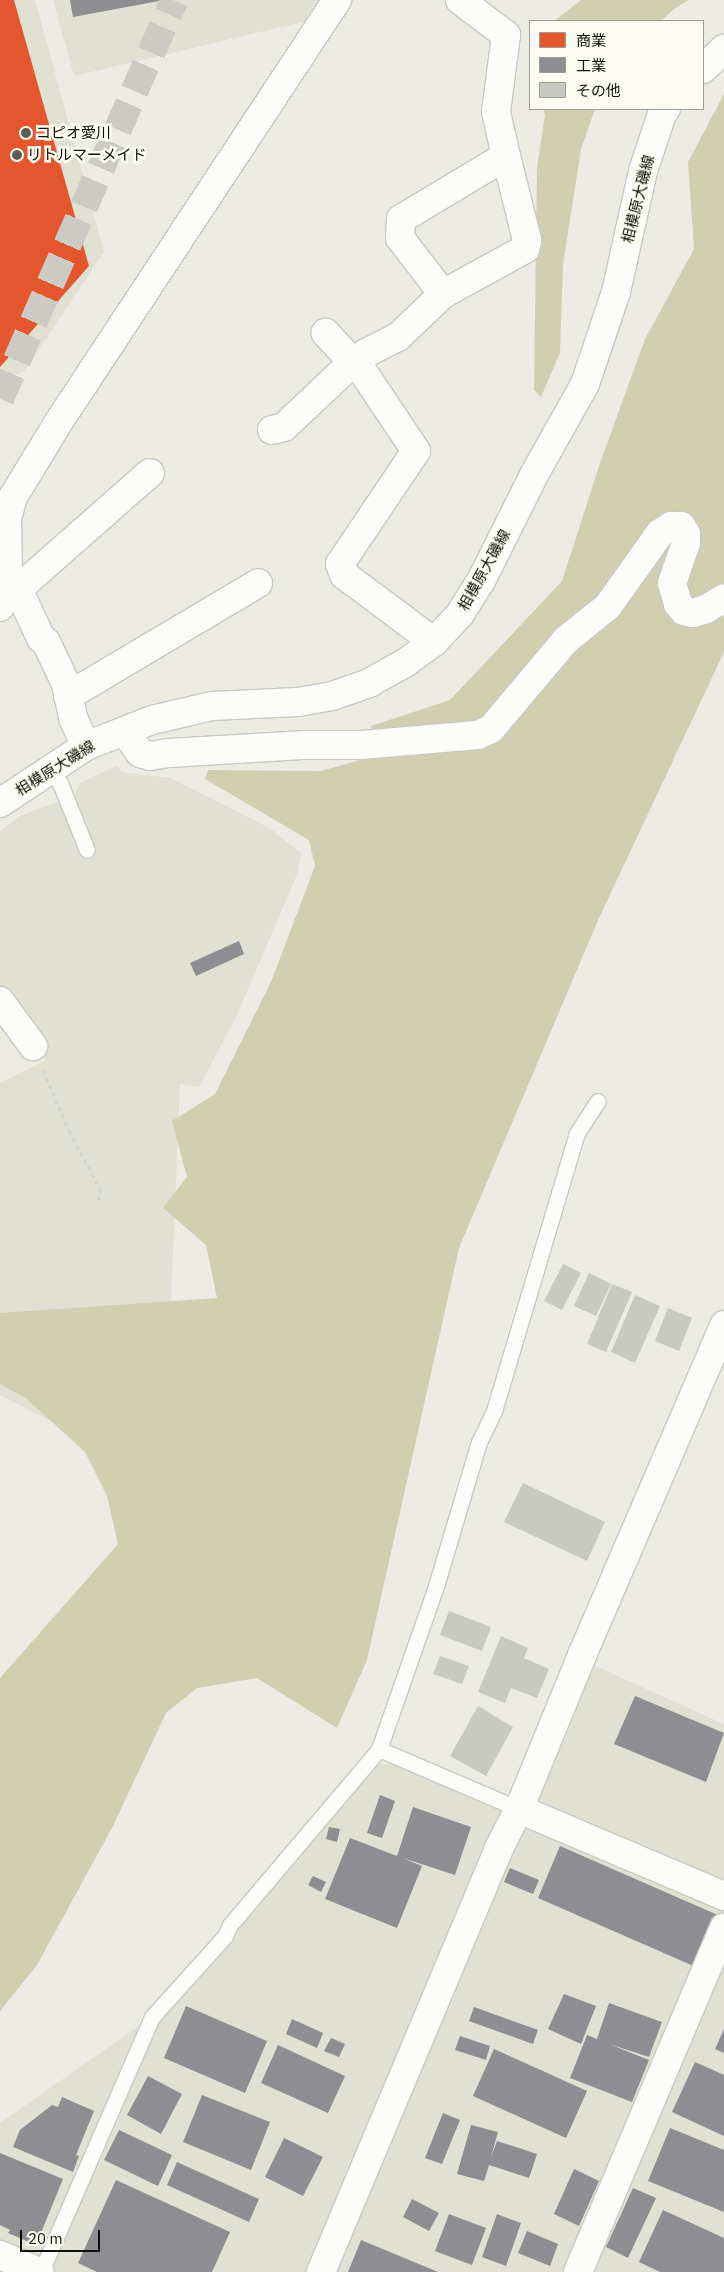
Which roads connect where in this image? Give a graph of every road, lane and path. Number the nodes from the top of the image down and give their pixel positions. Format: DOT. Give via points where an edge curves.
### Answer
graph roads {
  1 [pos="337,0"];
  2 [pos="460,0"];
  3 [pos="724,49"];
  4 [pos="704,68"];
  5 [pos="665,110"];
  6 [pos="506,156"];
  7 [pos="443,294"];
  8 [pos="326,333"];
  9 [pos="355,360"];
  10 [pos="272,430"];
  11 [pos="150,473"];
  12 [pos="258,583"];
  13 [pos="724,598"];
  14 [pos="9,599"];
  15 [pos="434,642"];
  16 [pos="68,696"];
  17 [pos="124,731"];
  18 [pos="86,746"];
  19 [pos="50,770"];
  20 [pos="0,803"];
  21 [pos="87,850"];
  22 [pos="0,1001"];
  23 [pos="33,1046"];
  24 [pos="598,1101"];
  25 [pos="99,1200"];
  26 [pos="721,1341"];
  27 [pos="379,1749"];
  28 [pos="519,1809"];
  29 [pos="724,1896"];
  30 [pos="724,1928"];
  31 [pos="0,2255"];
  32 [pos="40,2272"];
  33 [pos="321,2272"];
  34 [pos="578,2272"];
  1 -- 14 [label="street" via="58,423 13,497 7,519"];
  2 -- 6 [label="street" via="506,35 496,112"];
  3 -- 4 [label="street"];
  5 -- 15 [label="street, 相模原大磯線" via="643,171 616,292 585,384 535,473 481,581 460,614"];
  6 -- 7 [label="street" via="527,240 525,249"];
  6 -- 7 [label="street" via="401,219 400,238"];
  7 -- 9 [label="street" via="398,338"];
  8 -- 9 [label="street" via="348,357"];
  9 -- 10 [label="street" via="284,427"];
  9 -- 15 [label="street" via="416,452 397,498 340,564 344,575"];
  11 -- 14 [label="street"];
  12 -- 16 [label="street" via="213,597"];
  13 -- 17 [label="street" via="706,609 693,612 684,611 678,604 672,583 686,534 681,526 671,526 660,533 608,606 566,640 492,729 478,735 361,746 302,745 150,756 140,753"];
  14 -- 16 [label="street" via="25,604 66,684"];
  15 -- 17 [label="street, 相模原大磯線" via="369,683 332,696 298,702 212,706 152,720"];
  16 -- 18 [label="street" via="73,718"];
  17 -- 18 [label="street, 相模原大磯線"];
  18 -- 19 [label="street, 相模原大磯線"];
  19 -- 20 [label="street, 相模原大磯線"];
  19 -- 21 [label="lane" via="60,782"];
  22 -- 23 [label="street"];
  23 -- 25 [label="path" via="69,1131 100,1189"];
  24 -- 27 [label="lane" via="577,1133 494,1411 479,1442 436,1586"];
  26 -- 28 [label="street" via="583,1653"];
  27 -- 28 [label="lane"];
  27 -- 32 [label="lane" via="224,1936 152,2017"];
  28 -- 29 [label="street"];
  28 -- 33 [label="street" via="498,1850"];
  30 -- 34 [label="street"];
  31 -- 32 [label="street"];
}
